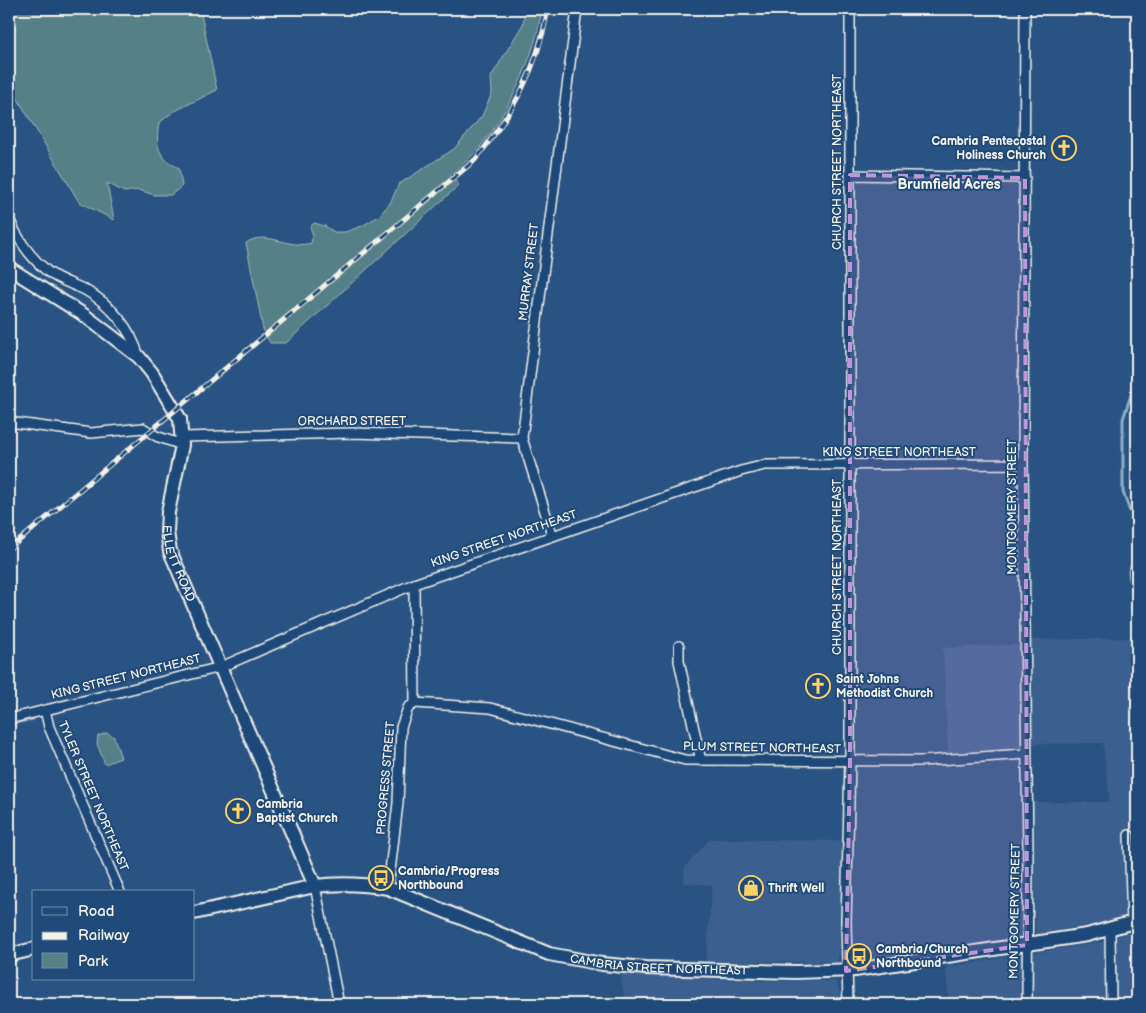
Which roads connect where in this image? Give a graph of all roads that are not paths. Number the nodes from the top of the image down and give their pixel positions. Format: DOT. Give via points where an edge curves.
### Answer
graph roads {
  1 [pos="577,9"];
  2 [pos="850,9"];
  3 [pos="1025,9"];
  4 [pos="850,176"];
  5 [pos="1025,178"];
  6 [pos="9,220"];
  7 [pos="9,268"];
  8 [pos="139,357"];
  9 [pos="9,422"];
  10 [pos="522,438"];
  11 [pos="182,441"];
  12 [pos="1024,464"];
  13 [pos="849,465"];
  14 [pos="552,534"];
  15 [pos="414,584"];
  16 [pos="679,646"];
  17 [pos="221,667"];
  18 [pos="415,703"];
  19 [pos="45,710"];
  20 [pos="9,719"];
  21 [pos="1026,754"];
  22 [pos="701,761"];
  23 [pos="850,762"];
  24 [pos="1129,835"];
  25 [pos="315,886"];
  26 [pos="388,888"];
  27 [pos="119,890"];
  28 [pos="195,913"];
  29 [pos="1135,922"];
  30 [pos="1110,930"];
  31 [pos="1027,945"];
  32 [pos="32,949"];
  33 [pos="9,955"];
  34 [pos="846,971"];
  35 [pos="339,1004"];
  36 [pos="848,1004"];
  37 [pos="1026,1004"];
  38 [pos="1111,1004"];
  1 -- 10 [label="street, MURRAY STREET"];
  2 -- 4 [label="street, CHURCH STREET NORTHEAST"];
  3 -- 5 [label="street, MONTGOMERY STREET"];
  4 -- 5 [label="street"];
  4 -- 13 [label="street, CHURCH STREET NORTHEAST"];
  5 -- 12 [label="street, MONTGOMERY STREET"];
  6 -- 8 [label="street" via="36,262 49,273 87,292 121,320 134,338"];
  7 -- 8 [label="main road, ELLETT ROAD" via="84,315"];
  8 -- 11 [label="main road, ELLETT ROAD" via="180,420"];
  9 -- 11 [label="street, ORCHARD STREET" via="91,433 143,428 156,436"];
  10 -- 11 [label="street, ORCHARD STREET" via="352,432"];
  10 -- 14 [label="street, MURRAY STREET"];
  11 -- 17 [label="main road, ELLETT ROAD" via="168,512 170,551"];
  12 -- 13 [label="street, KING STREET NORTHEAST"];
  12 -- 21 [label="street, MONTGOMERY STREET"];
  13 -- 14 [label="street, KING STREET NORTHEAST" via="765,465 741,470"];
  13 -- 23 [label="street, CHURCH STREET NORTHEAST"];
  14 -- 15 [label="street, KING STREET NORTHEAST"];
  15 -- 17 [label="street, KING STREET NORTHEAST"];
  15 -- 18 [label="street"];
  16 -- 22 [label="street" via="679,661"];
  17 -- 19 [label="street, KING STREET NORTHEAST"];
  17 -- 25 [label="main road, ELLETT ROAD"];
  18 -- 22 [label="street, PLUM STREET NORTHEAST" via="490,708 668,756"];
  18 -- 26 [label="street, PROGRESS STREET" via="408,708 402,727 398,803"];
  19 -- 20 [label="street, KING STREET NORTHEAST"];
  19 -- 27 [label="street, TYLER STREET NORTHEAST"];
  21 -- 23 [label="street, PLUM STREET NORTHEAST"];
  21 -- 31 [label="street, MONTGOMERY STREET"];
  22 -- 23 [label="street, PLUM STREET NORTHEAST"];
  23 -- 34 [label="street, CHURCH STREET NORTHEAST"];
  24 -- 29 [label="street"];
  25 -- 26 [label="main road, CAMBRIA STREET NORTHEAST" via="352,884"];
  25 -- 28 [label="main road, CAMBRIA STREET NORTHEAST"];
  25 -- 35 [label="street"];
  26 -- 34 [label="main road, CAMBRIA STREET NORTHEAST" via="531,947 579,960 658,969"];
  29 -- 30 [label="main road, CAMBRIA STREET NORTHEAST"];
  30 -- 31 [label="main road, CAMBRIA STREET NORTHEAST"];
  30 -- 38 [label="street"];
  31 -- 34 [label="main road, CAMBRIA STREET NORTHEAST"];
  31 -- 37 [label="street, MONTGOMERY STREET"];
  32 -- 33 [label="main road"];
  34 -- 36 [label="street, CHURCH STREET NORTHEAST"];
}
